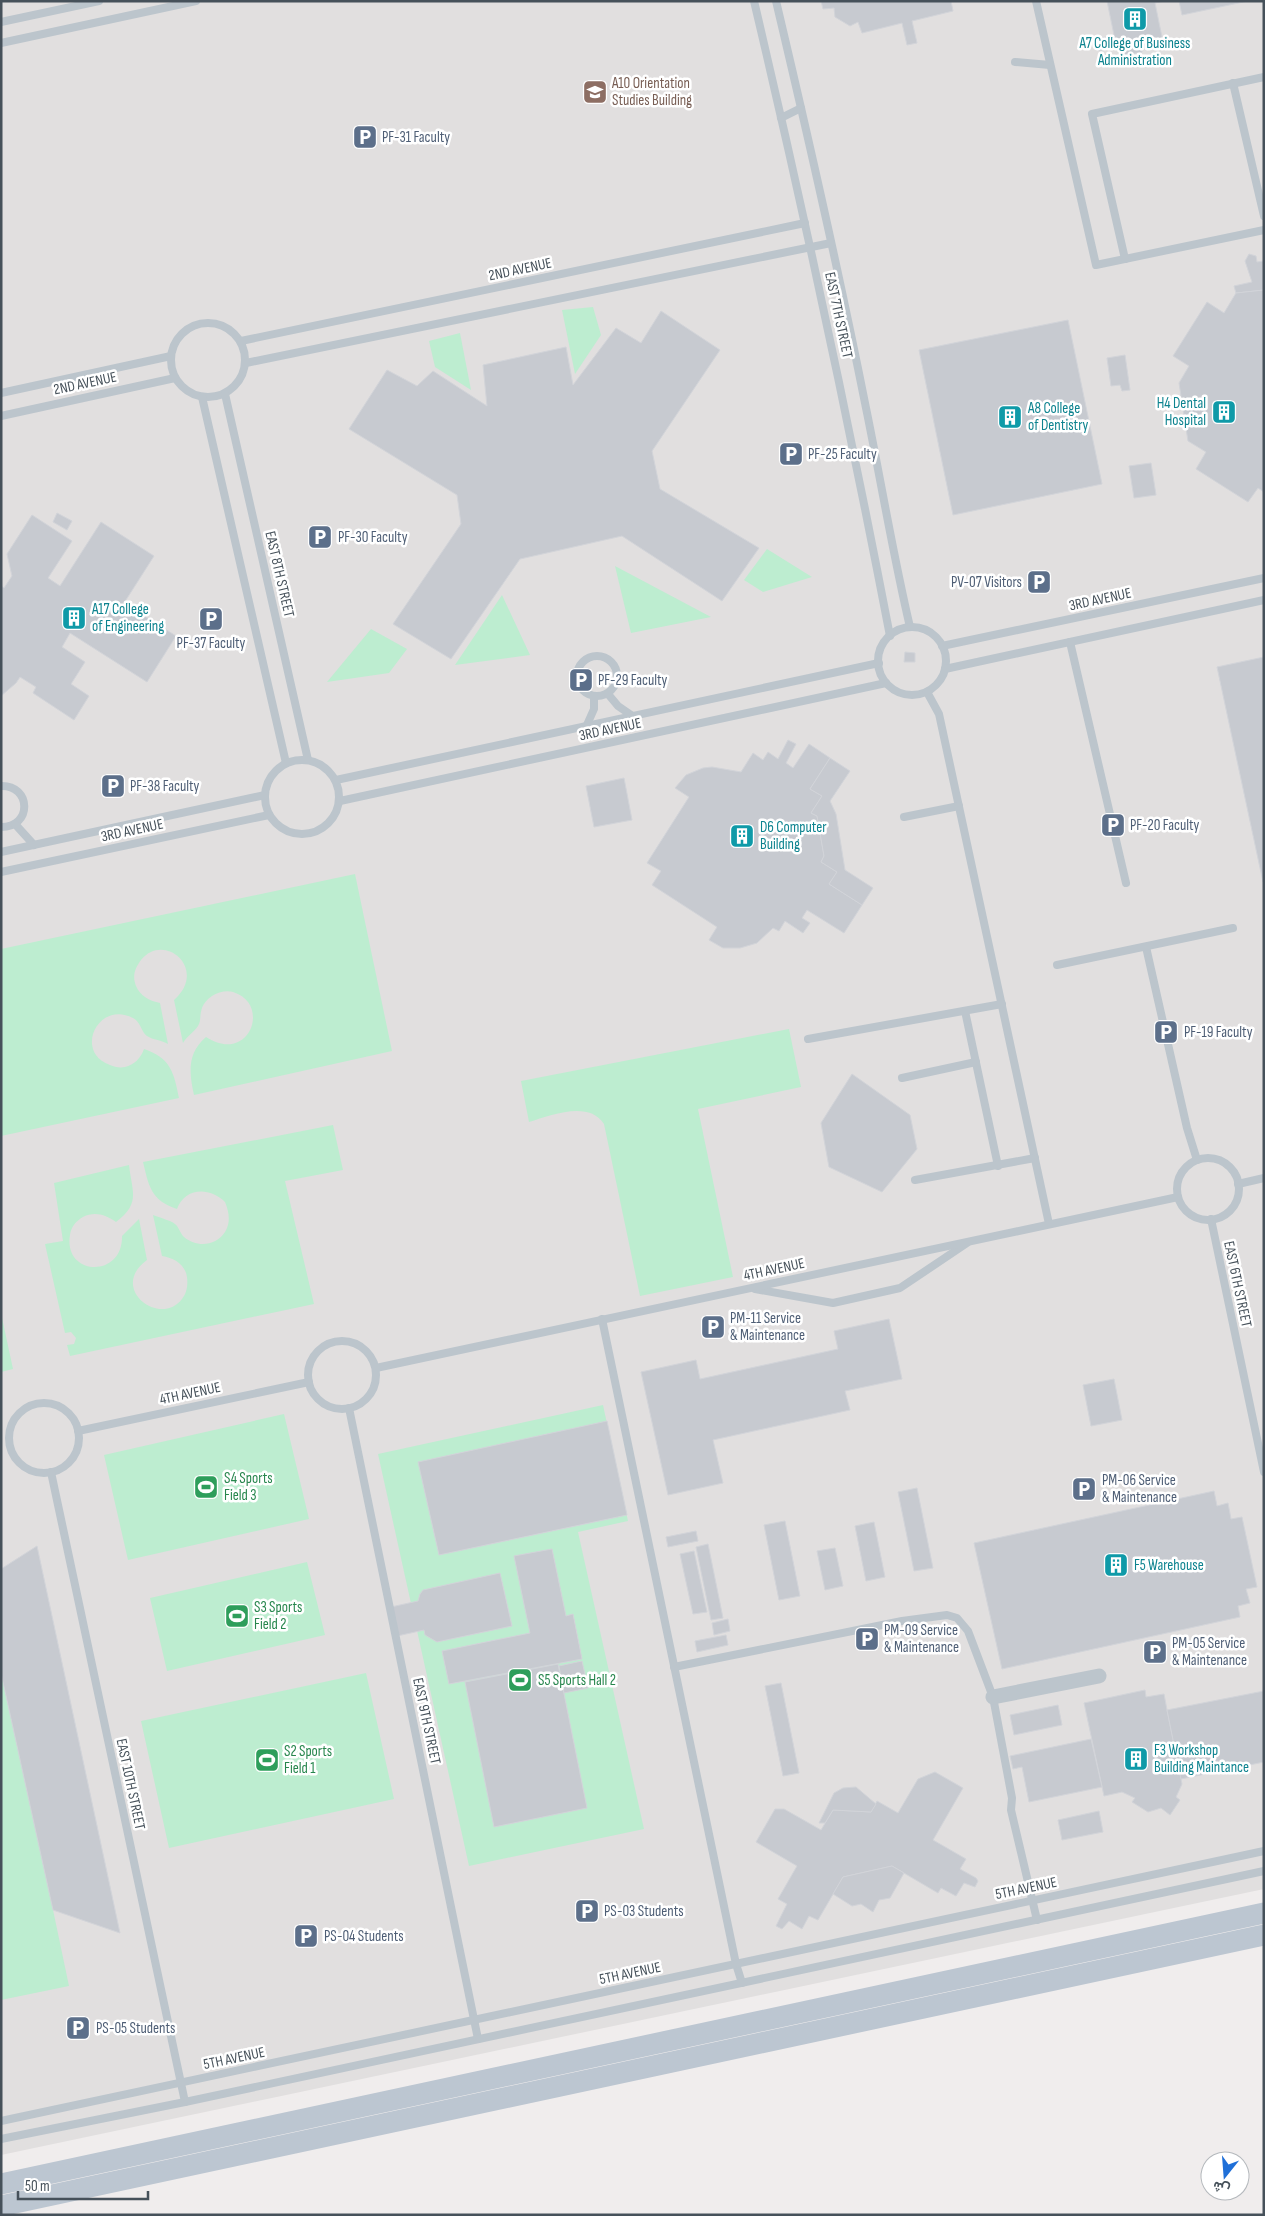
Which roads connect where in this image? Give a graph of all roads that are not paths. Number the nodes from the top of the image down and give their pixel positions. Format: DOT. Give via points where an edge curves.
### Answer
graph roads {
  1 [pos="99,1"];
  2 [pos="196,1"];
  3 [pos="754,1"];
  4 [pos="776,1"];
  5 [pos="1036,1"];
  6 [pos="1,22"];
  7 [pos="1,43"];
  8 [pos="1015,62"];
  9 [pos="1050,65"];
  10 [pos="1264,77"];
  11 [pos="1234,83"];
  12 [pos="801,108"];
  13 [pos="782,118"];
  14 [pos="1264,216"];
  15 [pos="805,223"];
  16 [pos="1264,230"];
  17 [pos="831,243"];
  18 [pos="810,246"];
  19 [pos="1126,259"];
  20 [pos="240,341"];
  21 [pos="171,356"];
  22 [pos="246,363"];
  23 [pos="175,378"];
  24 [pos="1,393"];
  25 [pos="225,394"];
  26 [pos="202,397"];
  27 [pos="1,416"];
  28 [pos="1264,578"];
  29 [pos="1264,600"];
  30 [pos="910,628"];
  31 [pos="890,636"];
  32 [pos="1070,642"];
  33 [pos="942,646"];
  34 [pos="878,663"];
  35 [pos="945,669"];
  36 [pos="886,683"];
  37 [pos="927,692"];
  38 [pos="608,694"];
  39 [pos="594,696"];
  40 [pos="634,717"];
  41 [pos="586,727"];
  42 [pos="308,760"];
  43 [pos="286,763"];
  44 [pos="336,780"];
  45 [pos="1,786"];
  46 [pos="265,795"];
  47 [pos="340,801"];
  48 [pos="959,806"];
  49 [pos="269,815"];
  50 [pos="904,817"];
  51 [pos="15,824"];
  52 [pos="1,827"];
  53 [pos="34,845"];
  54 [pos="1,852"];
  55 [pos="1,872"];
  56 [pos="1126,883"];
  57 [pos="1233,928"];
  58 [pos="1146,947"];
  59 [pos="1057,965"];
  60 [pos="1002,1004"];
  61 [pos="965,1010"];
  62 [pos="808,1039"];
  63 [pos="976,1062"];
  64 [pos="902,1078"];
  65 [pos="1035,1158"];
  66 [pos="1196,1160"];
  67 [pos="998,1166"];
  68 [pos="1264,1178"];
  69 [pos="915,1180"];
  70 [pos="1238,1184"];
  71 [pos="1178,1197"];
  72 [pos="1211,1219"];
  73 [pos="1050,1224"];
  74 [pos="970,1241"];
  75 [pos="750,1288"];
  76 [pos="602,1319"];
  77 [pos="376,1368"];
  78 [pos="308,1382"];
  79 [pos="349,1408"];
  80 [pos="78,1431"];
  81 [pos="10,1446"];
  82 [pos="1,1448"];
  83 [pos="51,1472"];
  84 [pos="1264,1472"];
  85 [pos="674,1668"];
  86 [pos="1099,1676"];
  87 [pos="993,1697"];
  88 [pos="1264,1851"];
  89 [pos="1264,1871"];
  90 [pos="1032,1901"];
  91 [pos="1264,1913"];
  92 [pos="1037,1920"];
  93 [pos="1264,1936"];
  94 [pos="736,1964"];
  95 [pos="742,1983"];
  96 [pos="474,2020"];
  97 [pos="478,2039"];
  98 [pos="181,2083"];
  99 [pos="185,2102"];
  100 [pos="1,2121"];
  101 [pos="1,2139"];
  102 [pos="1,2184"];
  103 [pos="1,2206"];
  1 -- 6 [label="lane"];
  2 -- 7 [label="lane"];
  3 -- 13 [label="lane, EAST 7TH STREET"];
  4 -- 12 [label="lane, EAST 7TH STREET"];
  5 -- 9 [label="lane"];
  8 -- 9 [label="lane"];
  9 -- 19 [label="lane" via="1096,265"];
  10 -- 11 [label="lane"];
  11 -- 14 [label="lane"];
  11 -- 19 [label="lane" via="1092,114"];
  12 -- 13 [label="lane"];
  12 -- 17 [label="lane, EAST 7TH STREET"];
  13 -- 15 [label="lane, EAST 7TH STREET"];
  15 -- 18 [label="lane, EAST 7TH STREET"];
  15 -- 20 [label="lane, 2ND AVENUE"];
  16 -- 19 [label="lane"];
  17 -- 18 [label="lane"];
  17 -- 30 [label="lane, EAST 7TH STREET"];
  18 -- 22 [label="lane"];
  18 -- 31 [label="lane, EAST 7TH STREET"];
  20 -- 21 [label="lane" via="230,329 221,325 201,324 177,339"];
  20 -- 22 [label="lane" via="246,353"];
  21 -- 23 [label="lane"];
  21 -- 24 [label="lane, 2ND AVENUE"];
  22 -- 25 [label="lane" via="240,382"];
  23 -- 26 [label="lane" via="187,391"];
  23 -- 27 [label="lane, 2ND AVENUE"];
  25 -- 26 [label="lane"];
  25 -- 42 [label="lane, EAST 8TH STREET"];
  26 -- 43 [label="lane"];
  28 -- 33 [label="lane, 3RD AVENUE"];
  29 -- 32 [label="lane"];
  30 -- 31 [label="lane" via="897,630"];
  30 -- 33 [label="lane" via="931,633"];
  31 -- 34 [label="lane" via="880,650"];
  32 -- 35 [label="lane"];
  32 -- 56 [label="lane"];
  33 -- 35 [label="lane" via="946,655"];
  34 -- 36 [label="lane"];
  34 -- 40 [label="lane, 3RD AVENUE"];
  35 -- 37 [label="lane" via="940,680"];
  36 -- 37 [label="lane" via="910,695"];
  36 -- 47 [label="lane, 3RD AVENUE"];
  37 -- 48 [label="lane" via="938,714"];
  38 -- 39 [label="lane"];
  38 -- 39 [label="lane" via="617,683 616,668 607,658 593,656 581,663 576,676 582,690"];
  38 -- 40 [label="lane"];
  39 -- 41 [label="lane" via="594,709"];
  40 -- 41 [label="lane, 3RD AVENUE"];
  41 -- 44 [label="lane, 3RD AVENUE"];
  42 -- 43 [label="lane"];
  42 -- 44 [label="lane" via="324,766"];
  43 -- 46 [label="lane" via="271,776"];
  44 -- 47 [label="lane"];
  45 -- 51 [label="lane" via="20,793 24,813"];
  46 -- 49 [label="lane"];
  46 -- 53 [label="lane, 3RD AVENUE"];
  47 -- 49 [label="lane" via="334,818 327,826 309,834 290,833"];
  48 -- 50 [label="lane"];
  48 -- 60 [label="lane"];
  49 -- 55 [label="lane, 3RD AVENUE"];
  51 -- 52 [label="lane"];
  51 -- 53 [label="lane"];
  53 -- 54 [label="lane, 3RD AVENUE"];
  57 -- 58 [label="lane"];
  58 -- 59 [label="lane"];
  58 -- 66 [label="lane"];
  60 -- 61 [label="lane"];
  60 -- 65 [label="lane"];
  61 -- 62 [label="lane"];
  61 -- 63 [label="lane"];
  63 -- 64 [label="lane"];
  63 -- 67 [label="lane"];
  65 -- 67 [label="lane"];
  65 -- 73 [label="lane"];
  66 -- 70 [label="lane" via="1222,1162 1234,1174"];
  66 -- 71 [label="lane" via="1178,1178"];
  67 -- 69 [label="lane"];
  68 -- 70 [label="lane"];
  70 -- 72 [label="lane" via="1232,1207 1219,1218"];
  71 -- 72 [label="lane" via="1193,1216"];
  71 -- 73 [label="lane, 4TH AVENUE"];
  72 -- 84 [label="lane, EAST 6TH STREET"];
  73 -- 74 [label="lane, 4TH AVENUE"];
  74 -- 75 [label="lane, 4TH AVENUE"];
  74 -- 75 [label="lane" via="900,1288 833,1303"];
  75 -- 76 [label="lane, 4TH AVENUE"];
  76 -- 77 [label="lane, 4TH AVENUE"];
  76 -- 85 [label="lane"];
  77 -- 78 [label="lane" via="373,1358 359,1344 335,1341 314,1354"];
  77 -- 79 [label="lane" via="377,1377 371,1395"];
  78 -- 79 [label="lane" via="318,1399 326,1405"];
  78 -- 80 [label="lane, 4TH AVENUE"];
  79 -- 96 [label="lane, EAST 9TH STREET"];
  80 -- 81 [label="lane" via="74,1421 60,1407 31,1405 16,1417 9,1435"];
  80 -- 83 [label="lane" via="79,1440 72,1459"];
  81 -- 82 [label="lane"];
  81 -- 83 [label="lane" via="19,1463 37,1472"];
  83 -- 98 [label="lane, EAST 10TH STREET"];
  85 -- 87 [label="lane" via="947,1615 958,1618 968,1631"];
  85 -- 94 [label="lane"];
  86 -- 87 [label="street"];
  87 -- 90 [label="lane" via="1012,1798 1011,1810"];
  88 -- 90 [label="lane, 5TH AVENUE"];
  89 -- 92 [label="lane"];
  90 -- 92 [label="lane"];
  90 -- 94 [label="lane, 5TH AVENUE"];
  91 -- 102 [label="main road"];
  92 -- 95 [label="lane"];
  93 -- 103 [label="main road"];
  94 -- 95 [label="lane"];
  94 -- 96 [label="lane, 5TH AVENUE"];
  95 -- 97 [label="lane"];
  96 -- 97 [label="lane, EAST 9TH STREET"];
  96 -- 98 [label="lane, 5TH AVENUE"];
  97 -- 99 [label="lane"];
  98 -- 99 [label="lane, EAST 10TH STREET"];
  98 -- 100 [label="lane, 5TH AVENUE"];
  99 -- 101 [label="lane"];
}
